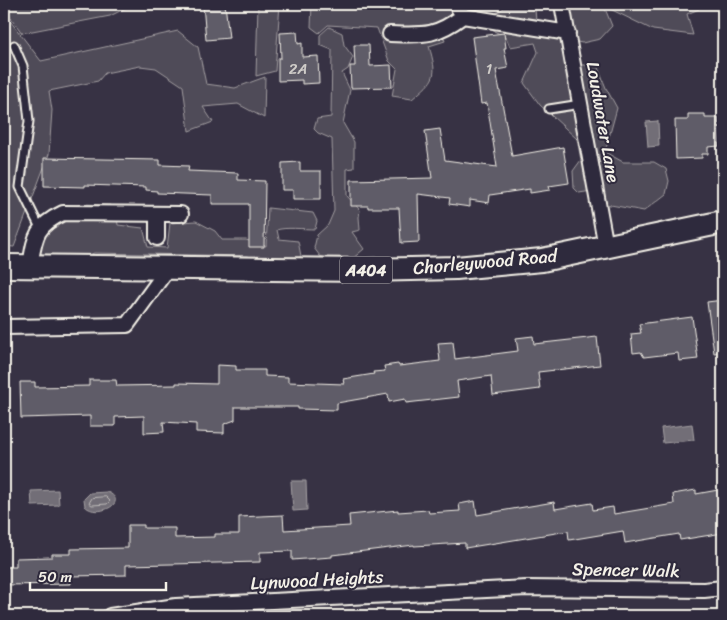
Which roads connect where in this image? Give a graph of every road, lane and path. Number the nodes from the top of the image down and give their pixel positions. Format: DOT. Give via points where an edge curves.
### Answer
graph roads {
  1 [pos="562,4"];
  2 [pos="460,10"];
  3 [pos="568,33"];
  4 [pos="390,34"];
  5 [pos="14,45"];
  6 [pos="580,104"];
  7 [pos="549,109"];
  8 [pos="157,214"];
  9 [pos="181,214"];
  10 [pos="723,222"];
  11 [pos="40,228"];
  12 [pos="157,238"];
  13 [pos="606,246"];
  14 [pos="4,266"];
  15 [pos="30,266"];
  16 [pos="169,267"];
  17 [pos="4,327"];
  18 [pos="528,588"];
  19 [pos="723,588"];
  20 [pos="110,616"];
  1 -- 3 [label="street, Loudwater Lane"];
  2 -- 3 [label="street"];
  2 -- 4 [label="street" via="449,27 424,35"];
  3 -- 6 [label="street, Loudwater Lane"];
  5 -- 11 [label="lane" via="23,66 29,121 20,187"];
  6 -- 7 [label="lane"];
  6 -- 13 [label="street, Loudwater Lane"];
  8 -- 9 [label="street"];
  8 -- 11 [label="street" via="63,214"];
  8 -- 12 [label="street"];
  10 -- 13 [label="main road, Chorleywood Road / A404"];
  11 -- 15 [label="street"];
  13 -- 16 [label="main road, Chorleywood Road / A404" via="542,260 456,268"];
  14 -- 15 [label="main road, Chorleywood Road / A404"];
  15 -- 16 [label="main road, Chorleywood Road / A404"];
  16 -- 17 [label="street" via="127,325"];
  18 -- 19 [label="street, Spencer Walk"];
  18 -- 20 [label="street, Lynwood Heights" via="176,606"];
}
